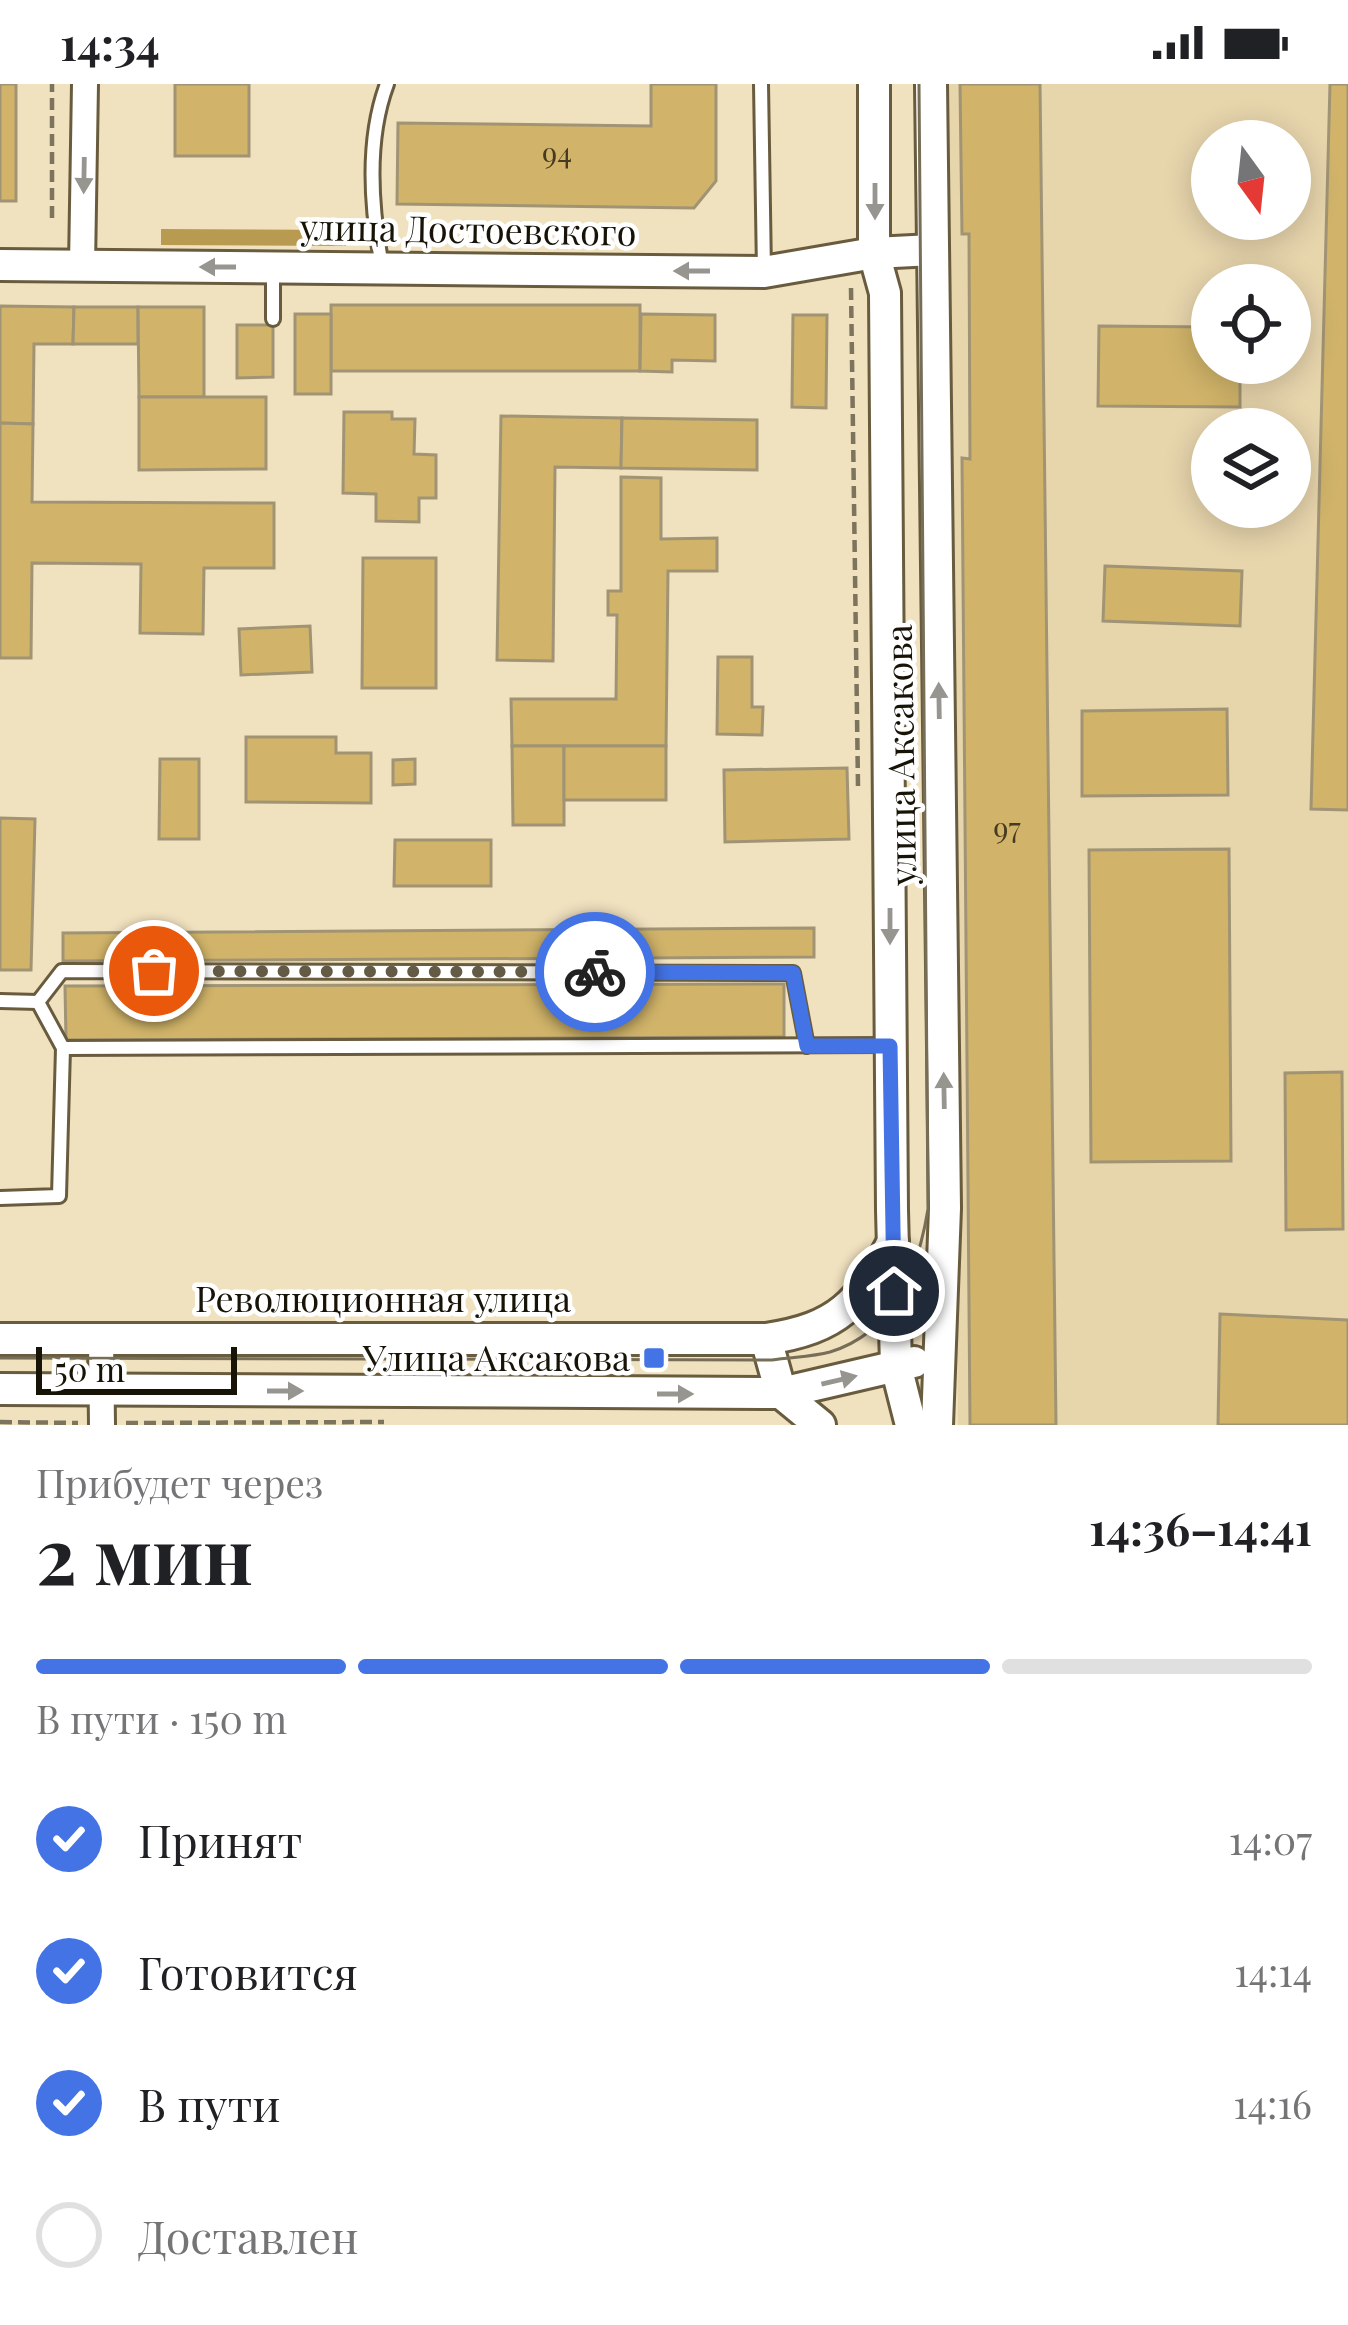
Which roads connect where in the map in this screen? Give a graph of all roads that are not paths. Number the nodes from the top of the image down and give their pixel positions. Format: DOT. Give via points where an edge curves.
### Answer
graph roads {
  1 [pos="86,84"];
  2 [pos="387,84"];
  3 [pos="760,84"];
  4 [pos="874,84"];
  5 [pos="931,84"];
  6 [pos="933,250"];
  7 [pos="862,255"];
  8 [pos="0,266"];
  9 [pos="82,266"];
  10 [pos="273,268"];
  11 [pos="383,269"];
  12 [pos="764,272"];
  13 [pos="273,319"];
  14 [pos="0,1000"];
  15 [pos="38,1001"];
  16 [pos="807,1046"];
  17 [pos="890,1046"];
  18 [pos="63,1048"];
  19 [pos="0,1198"];
  20 [pos="893,1242"];
  21 [pos="0,1339"];
  22 [pos="101,1339"];
  23 [pos="766,1339"];
  24 [pos="939,1356"];
  25 [pos="896,1366"];
  26 [pos="0,1389"];
  27 [pos="101,1390"];
  28 [pos="781,1394"];
  29 [pos="102,1425"];
  30 [pos="820,1425"];
  31 [pos="911,1425"];
  32 [pos="937,1425"];
  1 -- 9 [label="street, one-way"];
  2 -- 11 [label="lane" via="376,113 373,219"];
  3 -- 12 [label="lane"];
  4 -- 7 [label="street, one-way"];
  5 -- 6 [label="street, улица Аксакова"];
  6 -- 7 [label="street, улица Достоевского"];
  24 -- 6 [label="street, улица Аксакова, one-way" via="945,1208"];
  7 -- 12 [label="street, улица Достоевского"];
  7 -- 17 [label="street, one-way" via="885,293"];
  8 -- 9 [label="street, улица Достоевского"];
  10 -- 9 [label="street, улица Достоевского, one-way"];
  10 -- 11 [label="street, улица Достоевского"];
  10 -- 13 [label="lane"];
  12 -- 11 [label="street, улица Достоевского, one-way"];
  14 -- 15 [label="lane"];
  15 -- 16 [label="lane" via="62,971 793,973"];
  15 -- 18 [label="lane"];
  16 -- 17 [label="lane"];
  16 -- 18 [label="lane"];
  17 -- 20 [label="street"];
  18 -- 19 [label="lane" via="59,1196"];
  20 -- 23 [label="street, Революционная улица" via="867,1289 836,1319"];
  20 -- 25 [label="street"];
  21 -- 22 [label="street, Революционная улица"];
  22 -- 23 [label="street, Революционная улица"];
  22 -- 27 [label="street"];
  23 -- 28 [label="street"];
  24 -- 25 [label="street"];
  24 -- 32 [label="street, улица Аксакова"];
  28 -- 25 [label="street, one-way"];
  25 -- 31 [label="street"];
  26 -- 27 [label="street"];
  27 -- 28 [label="street, one-way"];
  27 -- 29 [label="street"];
  28 -- 30 [label="street"];
}
